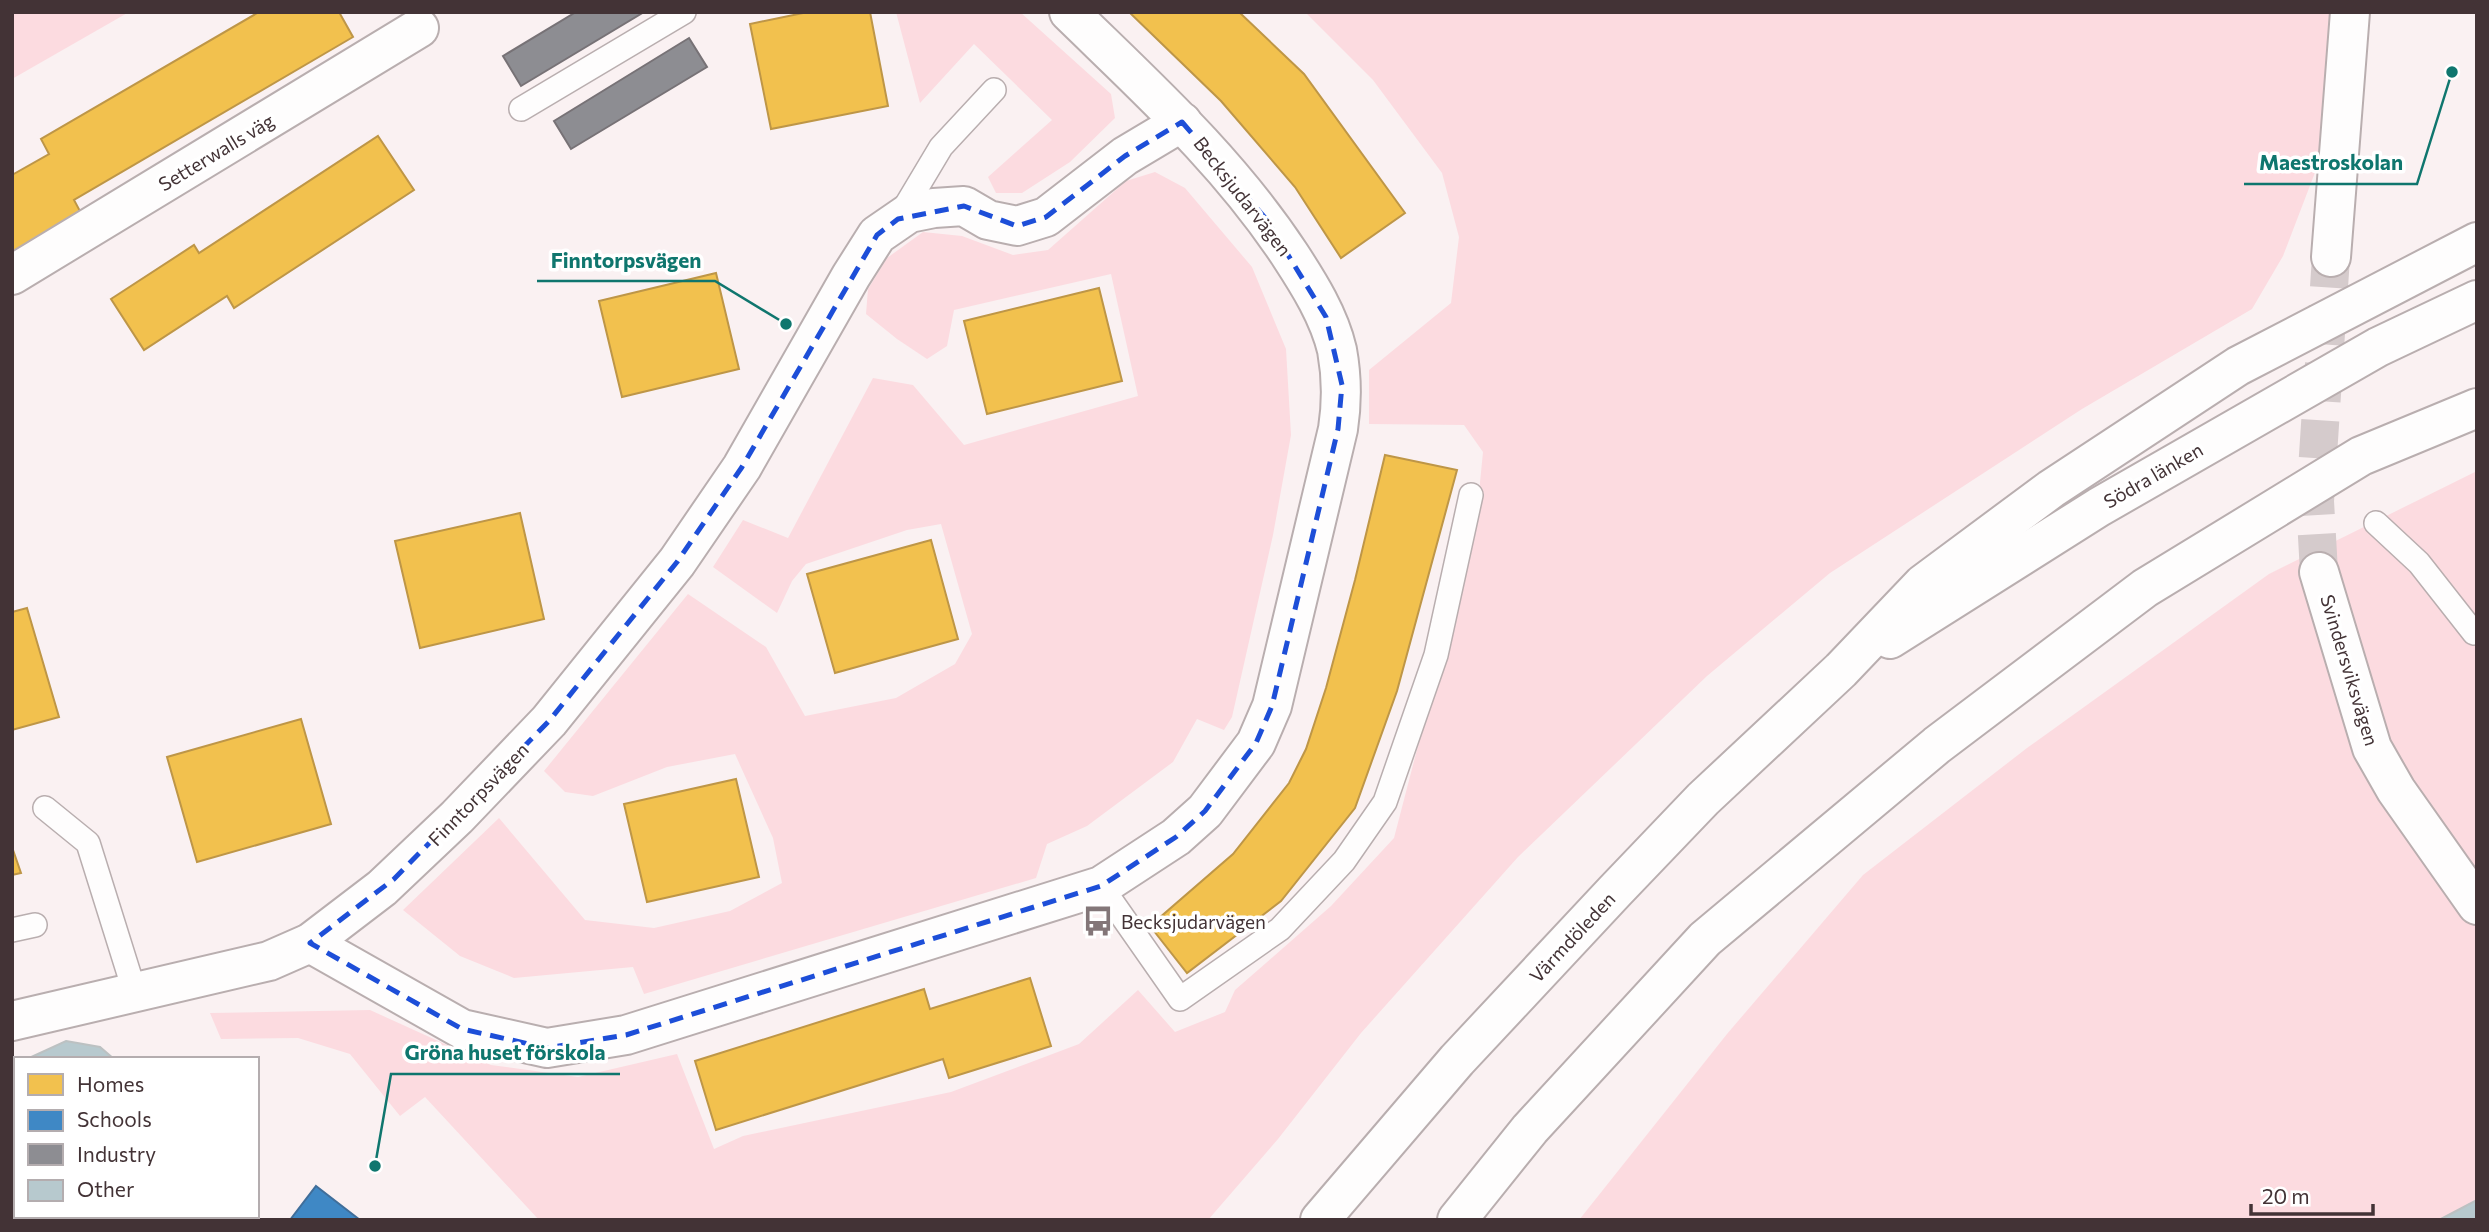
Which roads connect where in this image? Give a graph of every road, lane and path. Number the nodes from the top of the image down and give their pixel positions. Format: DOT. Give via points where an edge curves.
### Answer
graph roads {
  1 [pos="684,12"];
  2 [pos="1069,12"];
  3 [pos="2350,12"];
  4 [pos="419,28"];
  5 [pos="994,90"];
  6 [pos="521,109"];
  7 [pos="1182,122"];
  8 [pos="898,219"];
  9 [pos="2477,242"];
  10 [pos="2332,257"];
  11 [pos="12,275"];
  12 [pos="2477,300"];
  13 [pos="2477,408"];
  14 [pos="1471,495"];
  15 [pos="2376,523"];
  16 [pos="2319,572"];
  17 [pos="2474,633"];
  18 [pos="1841,670"];
  19 [pos="45,808"];
  20 [pos="1101,886"];
  21 [pos="2477,905"];
  22 [pos="35,925"];
  23 [pos="12,930"];
  24 [pos="310,943"];
  25 [pos="135,993"];
  26 [pos="12,1021"];
  27 [pos="1320,1220"];
  28 [pos="1457,1220"];
  1 -- 6 [label="lane"];
  2 -- 7 [label="main road, Becksjudarvägen"];
  3 -- 10 [label="main road"];
  4 -- 11 [label="main road, Setterwalls väg"];
  5 -- 8 [label="lane" via="941,147"];
  7 -- 8 [label="main road, Finntorpsvägen" via="1125,156 1046,217 1017,226 988,220 964,206 909,213"];
  7 -- 20 [label="main road, Becksjudarvägen" via="1266,219 1307,280 1336,349 1342,385 1340,412 1272,706 1256,743 1205,811 1176,837"];
  8 -- 24 [label="main road, Finntorpsvägen" via="877,235 742,467 684,552 549,721 394,879"];
  9 -- 18 [label="main road" via="2238,366 2051,489 1923,584"];
  12 -- 18 [label="main road, Södra länken" via="2378,347 2099,507"];
  13 -- 28 [label="main road" via="2361,457 2145,588 1937,745 1705,939 1530,1129"];
  14 -- 20 [label="lane" via="1436,655 1385,802 1343,861 1280,929 1180,999"];
  15 -- 17 [label="lane" via="2419,563"];
  16 -- 21 [label="main road, Svindersviksvägen" via="2372,748"];
  18 -- 27 [label="main road, Värmdöleden" via="1703,799 1615,891 1457,1060"];
  19 -- 25 [label="lane" via="88,843"];
  20 -- 24 [label="main road, Becksjudarvägen" via="625,1035 547,1048 462,1029"];
  22 -- 23 [label="lane"];
  24 -- 25 [label="main road, Finntorpsvägen" via="269,961"];
  25 -- 26 [label="main road, Finntorpsvägen"];
}
